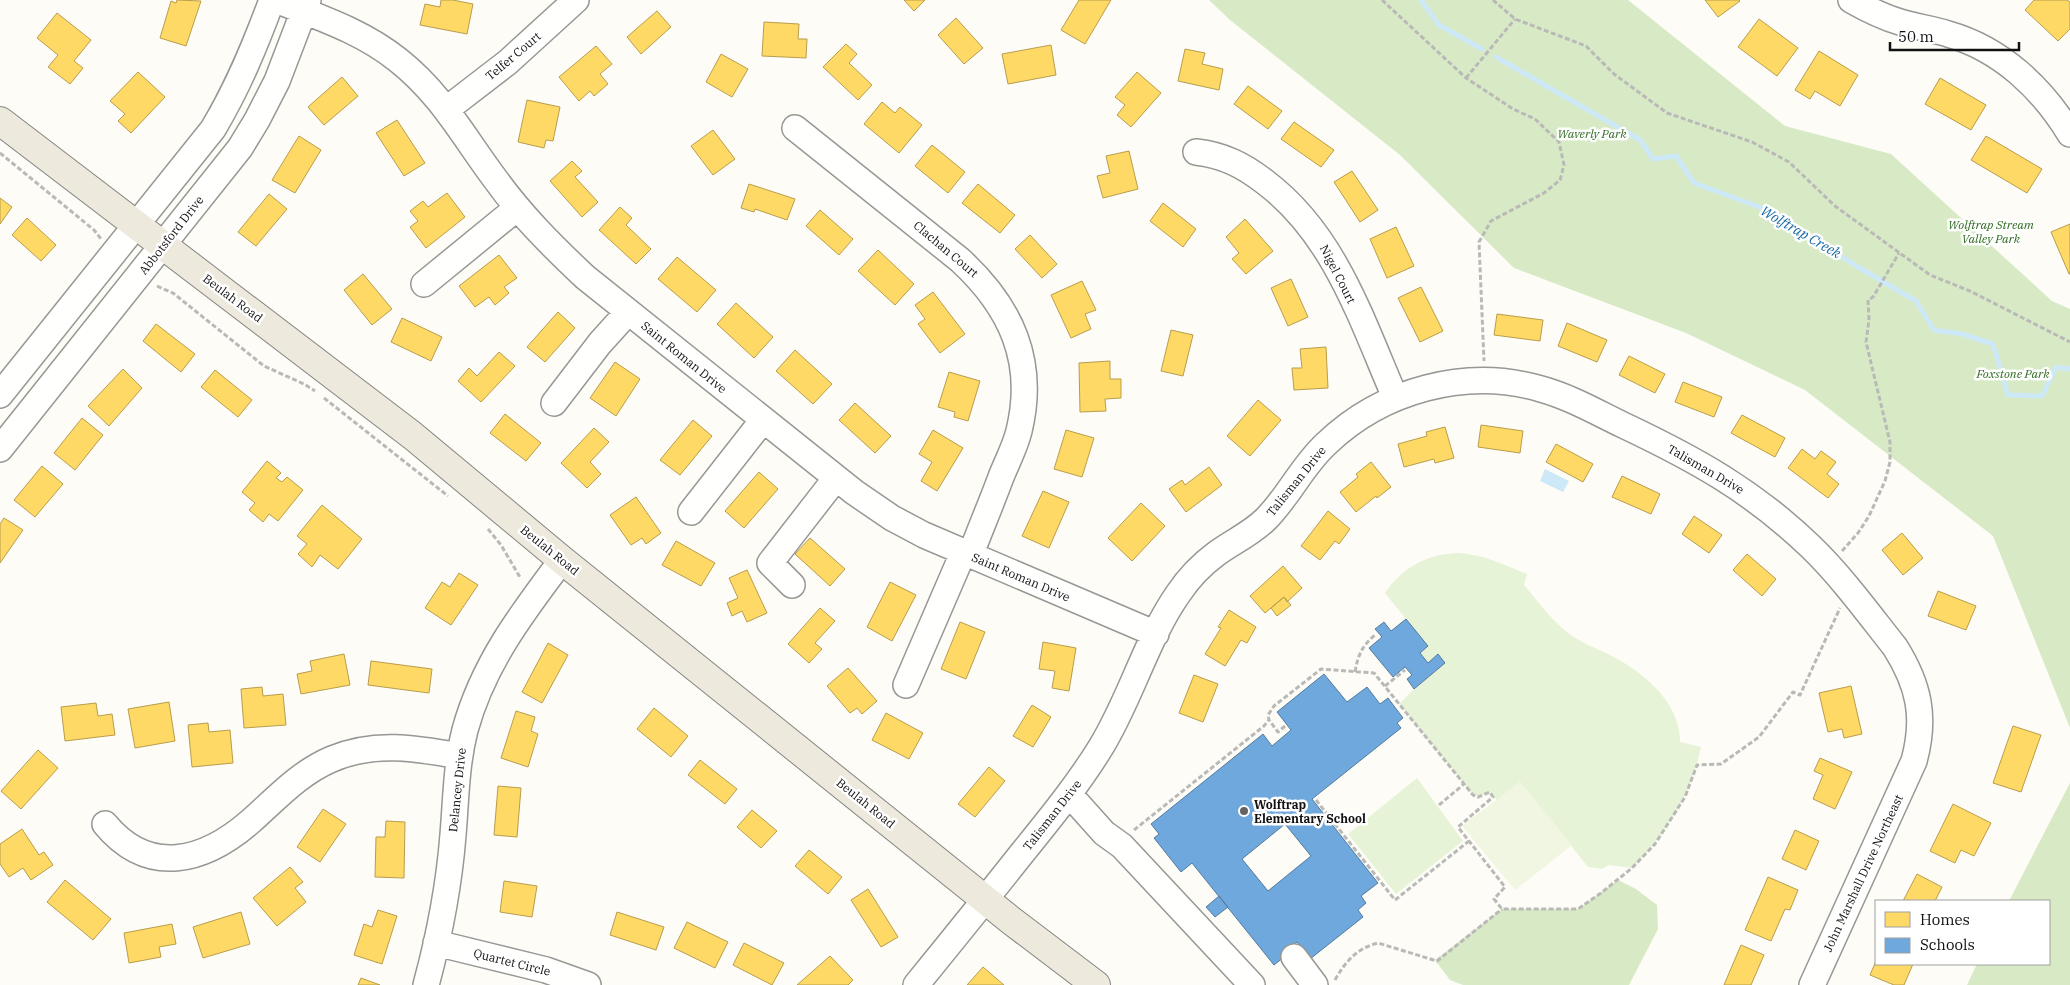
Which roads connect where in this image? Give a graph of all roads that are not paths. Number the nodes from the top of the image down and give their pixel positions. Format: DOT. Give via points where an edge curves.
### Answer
graph roads {
  1 [pos="274,0"];
  2 [pos="576,0"];
  3 [pos="1852,0"];
  4 [pos="306,6"];
  5 [pos="447,110"];
  6 [pos="0,121"];
  7 [pos="795,128"];
  8 [pos="2070,134"];
  9 [pos="1196,152"];
  10 [pos="517,208"];
  11 [pos="137,225"];
  12 [pos="164,245"];
  13 [pos="424,284"];
  14 [pos="628,312"];
  15 [pos="0,395"];
  16 [pos="1395,397"];
  17 [pos="554,403"];
  18 [pos="0,406"];
  19 [pos="763,420"];
  20 [pos="22,422"];
  21 [pos="0,449"];
  22 [pos="836,478"];
  23 [pos="690,512"];
  24 [pos="966,554"];
  25 [pos="562,560"];
  26 [pos="792,585"];
  27 [pos="1156,634"];
  28 [pos="906,684"];
  29 [pos="459,756"];
  30 [pos="1914,762"];
  31 [pos="1070,795"];
  32 [pos="105,824"];
  33 [pos="1115,834"];
  34 [pos="985,900"];
  35 [pos="436,944"];
  36 [pos="1294,957"];
  37 [pos="426,985"];
  38 [pos="588,985"];
  39 [pos="916,985"];
  40 [pos="1096,985"];
  41 [pos="1230,985"];
  42 [pos="1252,985"];
  43 [pos="1315,985"];
  44 [pos="1812,985"];
  1 -- 4 [label="street, Saint Roman Drive"];
  1 -- 11 [label="street" via="246,67 213,129"];
  2 -- 5 [label="street, Telfer Court" via="508,62"];
  3 -- 8 [label="street" via="1900,22 1950,34 2004,61 2049,104"];
  4 -- 5 [label="street, Saint Roman Drive" via="368,39 397,59 425,83"];
  4 -- 12 [label="street, Abbotsford Drive" via="277,81 257,120 240,148"];
  5 -- 10 [label="street, Saint Roman Drive"];
  6 -- 11 [label="main road, Beulah Road"];
  7 -- 24 [label="street, Clachan Court" via="981,279 998,300 1010,323 1023,376 1019,432"];
  9 -- 16 [label="street, Nigel Court" via="1225,158 1245,167 1300,213 1338,268"];
  10 -- 13 [label="street"];
  10 -- 14 [label="street, Saint Roman Drive" via="578,271"];
  11 -- 12 [label="main road, Beulah Road"];
  11 -- 15 [label="street"];
  12 -- 20 [label="street, Abbotsford Drive"];
  12 -- 25 [label="main road, Beulah Road" via="412,436"];
  14 -- 17 [label="street"];
  14 -- 19 [label="street, Saint Roman Drive"];
  16 -- 27 [label="street, Talisman Drive" via="1346,426 1313,458 1266,519 1197,570 1178,593"];
  16 -- 30 [label="street, Talisman Drive" via="1425,388 1485,380 1541,389 1686,455 1748,494 1793,530 1828,565 1895,647 1916,689 1920,717"];
  18 -- 20 [label="street"];
  19 -- 22 [label="street, Saint Roman Drive"];
  19 -- 23 [label="street"];
  20 -- 21 [label="street, Abbotsford Drive"];
  22 -- 24 [label="street, Saint Roman Drive" via="892,518"];
  22 -- 26 [label="street" via="770,563"];
  24 -- 27 [label="street, Saint Roman Drive"];
  24 -- 28 [label="street, Clachan Court"];
  25 -- 29 [label="street, Delancey Drive" via="492,660 470,714"];
  25 -- 34 [label="main road, Beulah Road"];
  27 -- 31 [label="street, Talisman Drive" via="1115,723"];
  29 -- 32 [label="street" via="409,747 384,747 358,750 333,758 309,770 229,838 186,857 148,856 117,838"];
  29 -- 35 [label="street, Delancey Drive" via="453,837"];
  30 -- 44 [label="street, John Marshall Drive Northeast"];
  31 -- 33 [label="street"];
  31 -- 34 [label="street, Talisman Drive"];
  33 -- 41 [label="street" via="1110,855"];
  33 -- 42 [label="street" via="1122,846"];
  34 -- 39 [label="street, Talisman Drive"];
  34 -- 40 [label="main road, Beulah Road"];
  35 -- 37 [label="street, Delancey Drive"];
  35 -- 38 [label="street, Quartet Circle" via="546,970"];
  36 -- 43 [label="street"];
}
